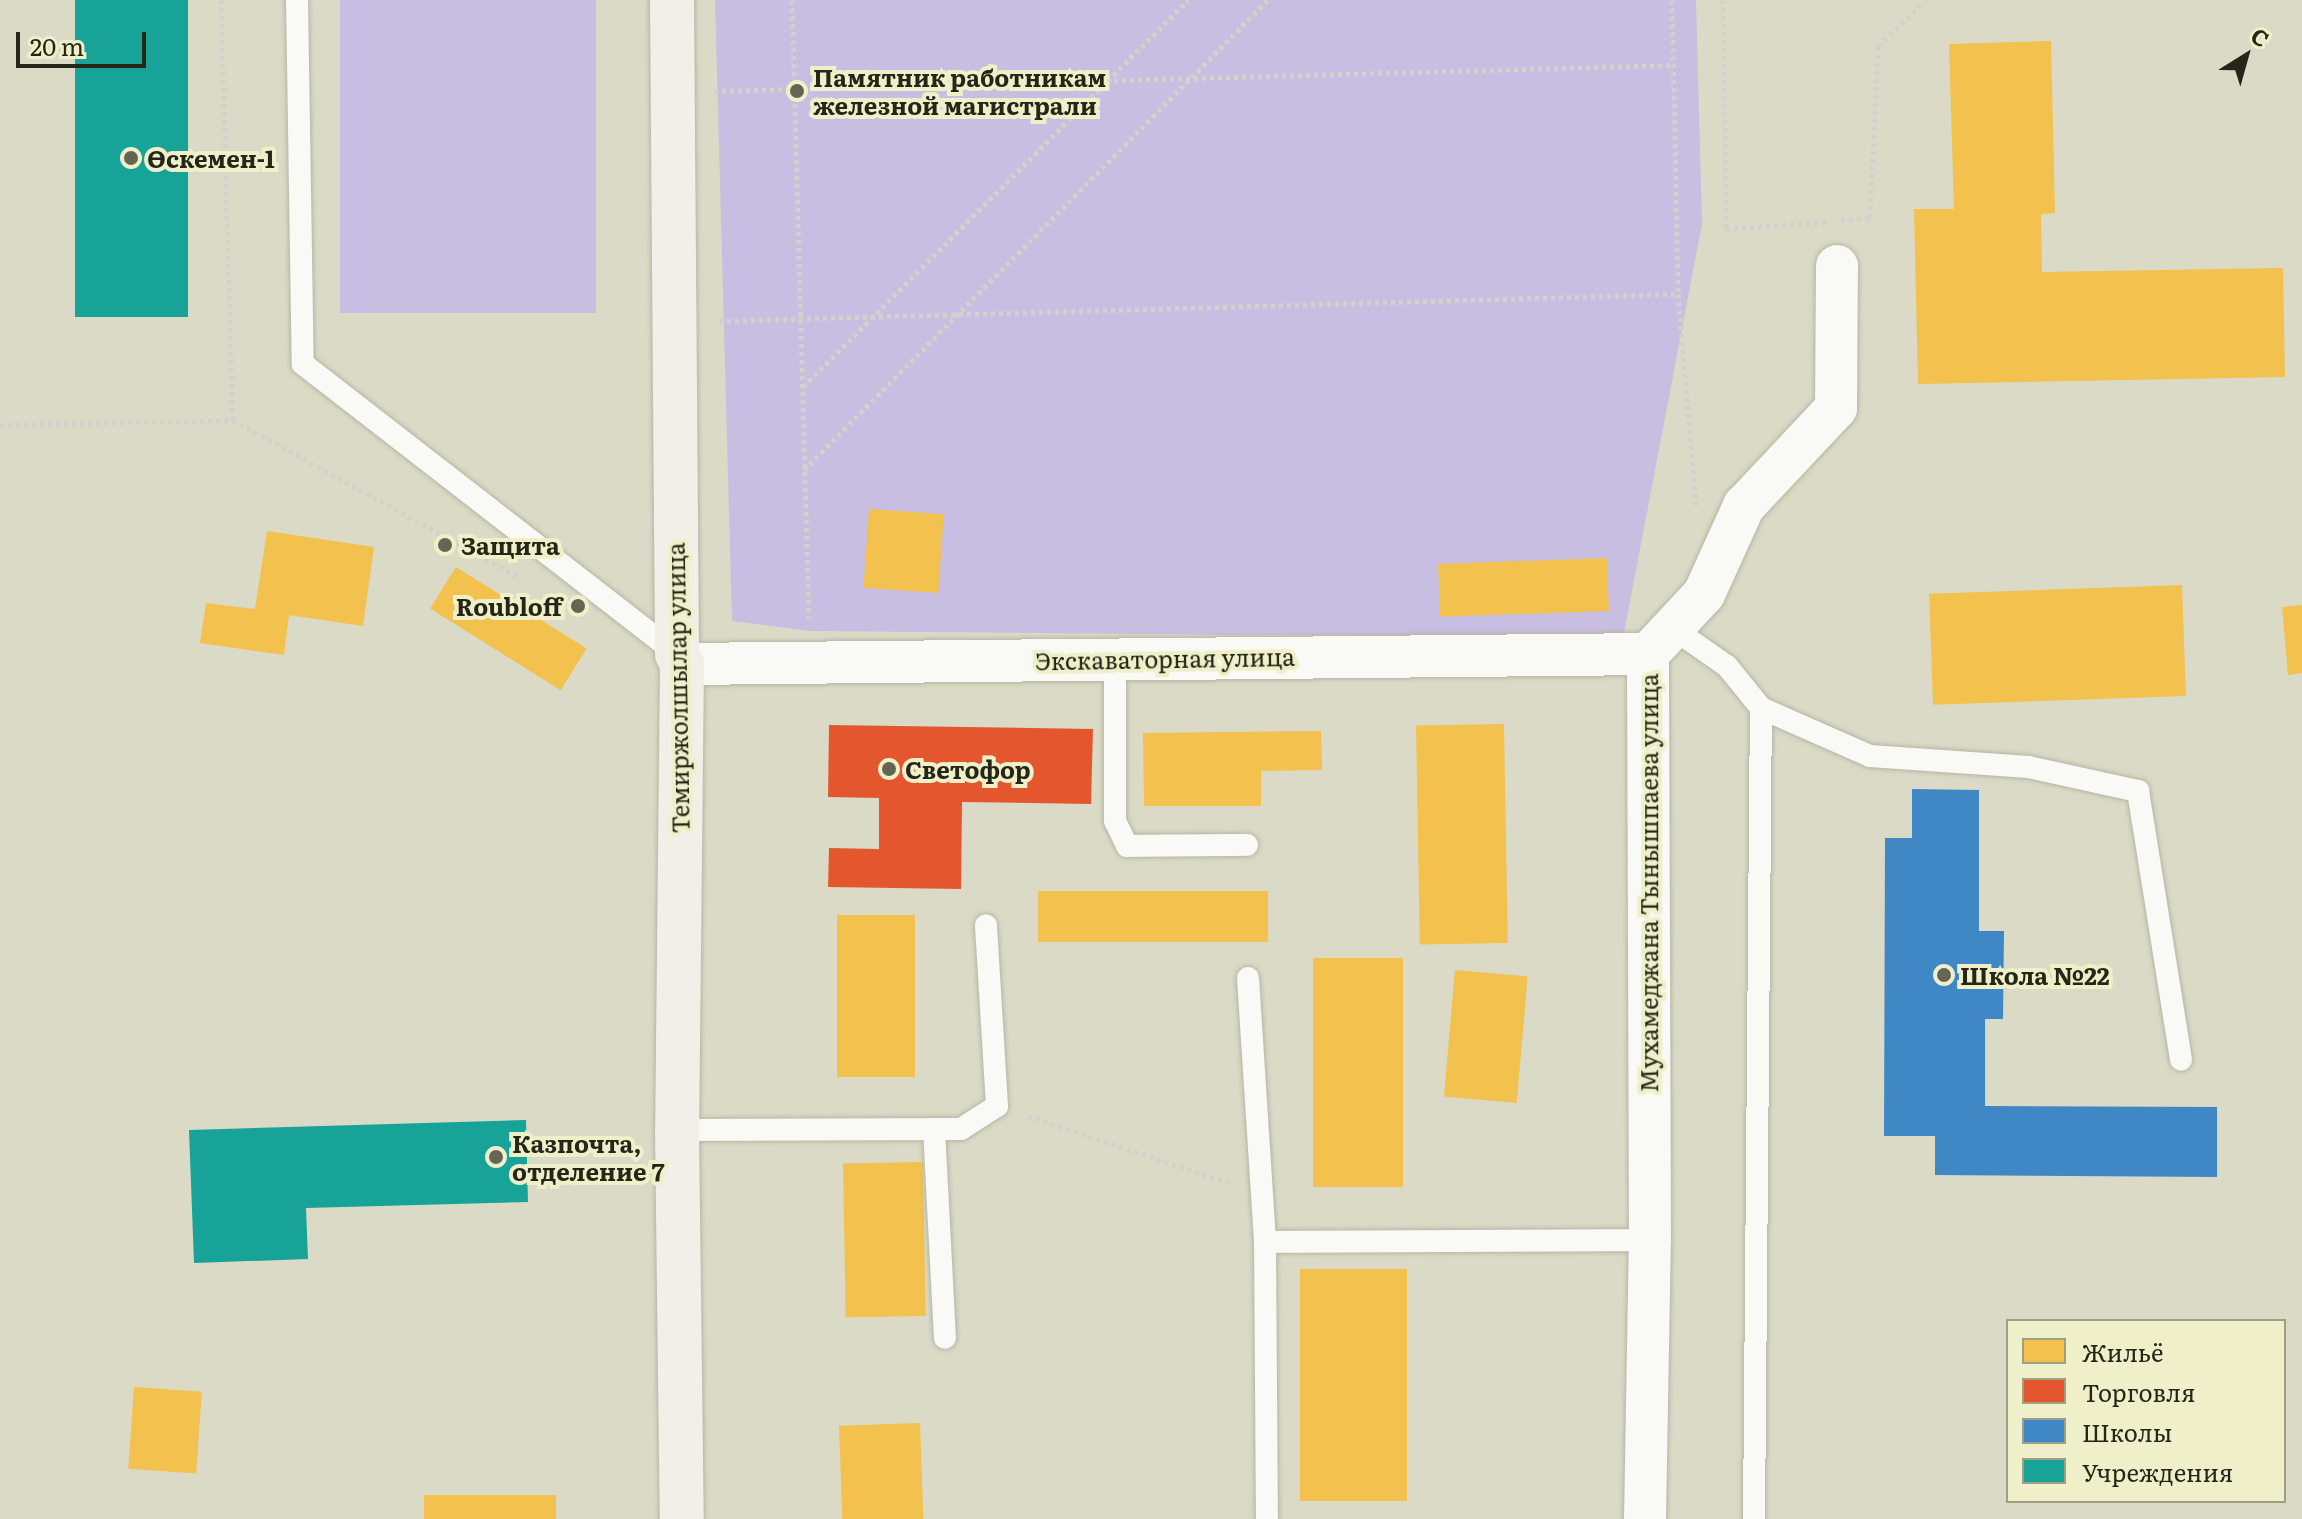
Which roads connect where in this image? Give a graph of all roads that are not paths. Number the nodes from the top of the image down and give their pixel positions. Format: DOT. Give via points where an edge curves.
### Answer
graph roads {
  1 [pos="297,0"];
  2 [pos="672,0"];
  3 [pos="1837,266"];
  4 [pos="1659,640"];
  5 [pos="1115,658"];
  6 [pos="680,659"];
  7 [pos="1761,708"];
  8 [pos="1247,845"];
  9 [pos="986,925"];
  10 [pos="1248,978"];
  11 [pos="2181,1060"];
  12 [pos="934,1129"];
  13 [pos="677,1130"];
  14 [pos="1650,1240"];
  15 [pos="1265,1242"];
  16 [pos="945,1338"];
  17 [pos="682,1519"];
  18 [pos="1267,1519"];
  19 [pos="1645,1519"];
  20 [pos="1754,1519"];
  1 -- 6 [label="lane" via="303,364"];
  2 -- 6 [label="street, Темиржолшылар улица"];
  3 -- 4 [label="street" via="1836,408 1744,506 1704,594"];
  4 -- 5 [label="street, Экскаваторная улица"];
  4 -- 7 [label="lane" via="1727,666"];
  4 -- 14 [label="street, Мухамеджана Тынышпаева улица"];
  5 -- 6 [label="street, Экскаваторная улица"];
  5 -- 8 [label="lane" via="1115,821 1127,846"];
  6 -- 13 [label="street, Темиржолшылар улица"];
  7 -- 11 [label="lane" via="1870,756 2029,767 2138,791"];
  7 -- 20 [label="lane"];
  9 -- 12 [label="lane" via="997,1106 961,1129"];
  10 -- 15 [label="lane"];
  12 -- 13 [label="lane"];
  12 -- 16 [label="lane"];
  13 -- 17 [label="street, Темиржолшылар улица"];
  14 -- 15 [label="lane"];
  14 -- 19 [label="street, Мухамеджана Тынышпаева улица"];
  15 -- 18 [label="lane"];
}
